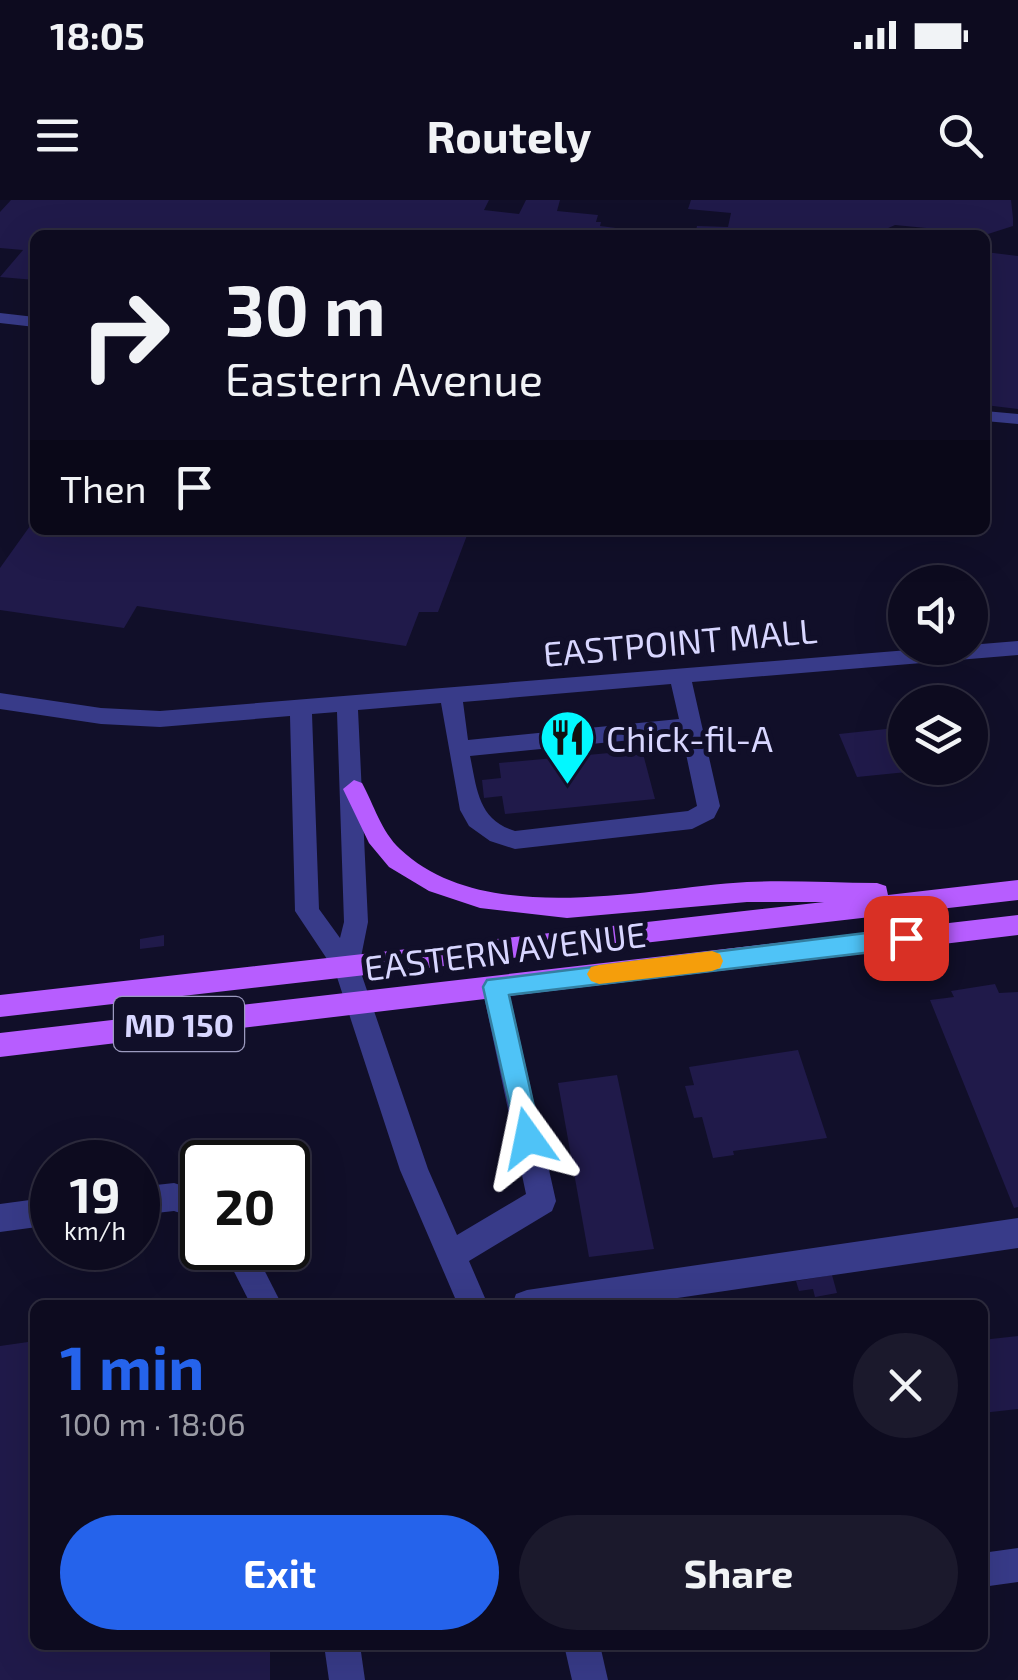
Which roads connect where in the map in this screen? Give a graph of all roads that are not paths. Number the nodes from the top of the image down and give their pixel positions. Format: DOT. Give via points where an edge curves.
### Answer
graph roads {
  1 [pos="0,318"];
  2 [pos="30,321"];
  3 [pos="990,416"];
  4 [pos="1018,419"];
  5 [pos="1018,648"];
  6 [pos="680,677"];
  7 [pos="450,694"];
  8 [pos="0,701"];
  9 [pos="348,704"];
  10 [pos="300,708"];
  11 [pos="691,726"];
  12 [pos="458,749"];
  13 [pos="354,788"];
  14 [pos="1018,890"];
  15 [pos="982,894"];
  16 [pos="1018,925"];
  17 [pos="346,966"];
  18 [pos="495,987"];
  19 [pos="357,1003"];
  20 [pos="0,1006"];
  21 [pos="0,1045"];
  22 [pos="30,1215"];
  23 [pos="0,1218"];
  24 [pos="1018,1233"];
  25 [pos="452,1254"];
  26 [pos="249,1270"];
  27 [pos="264,1300"];
  28 [pos="471,1300"];
  29 [pos="561,1300"];
  30 [pos="1018,1565"];
  31 [pos="988,1569"];
  32 [pos="343,1650"];
  33 [pos="583,1650"];
  34 [pos="348,1680"];
  35 [pos="590,1680"];
  1 -- 2 [label="street"];
  3 -- 4 [label="street"];
  5 -- 6 [label="street, EASTPOINT MALL"];
  6 -- 7 [label="street, EASTPOINT MALL"];
  6 -- 11 [label="street"];
  7 -- 9 [label="street, EASTPOINT MALL"];
  7 -- 12 [label="street"];
  8 -- 10 [label="street, EASTPOINT MALL" via="131,718"];
  9 -- 10 [label="street, EASTPOINT MALL"];
  9 -- 13 [label="street"];
  10 -- 17 [label="street" via="306,911"];
  11 -- 12 [label="street"];
  11 -- 12 [label="street" via="709,798 700,818 515,840 495,836 472,816"];
  13 -- 15 [label="main road" via="394,858 450,890 521,908 557,911 748,892"];
  13 -- 17 [label="street" via="356,922"];
  14 -- 15 [label="main road, EASTERN AVENUE / MD 150"];
  15 -- 17 [label="main road, EASTERN AVENUE / MD 150"];
  16 -- 18 [label="main road, EASTERN AVENUE / MD 150"];
  17 -- 19 [label="street"];
  17 -- 20 [label="main road, EASTERN AVENUE / MD 150"];
  18 -- 19 [label="main road, EASTERN AVENUE / MD 150"];
  18 -- 25 [label="street" via="542,1201"];
  19 -- 21 [label="main road, EASTERN AVENUE / MD 150"];
  19 -- 25 [label="street" via="407,1152"];
  22 -- 23 [label="street"];
  24 -- 29 [label="street"];
  25 -- 28 [label="street"];
  26 -- 27 [label="street"];
  30 -- 31 [label="street"];
  32 -- 34 [label="street"];
  33 -- 35 [label="street"];
}
